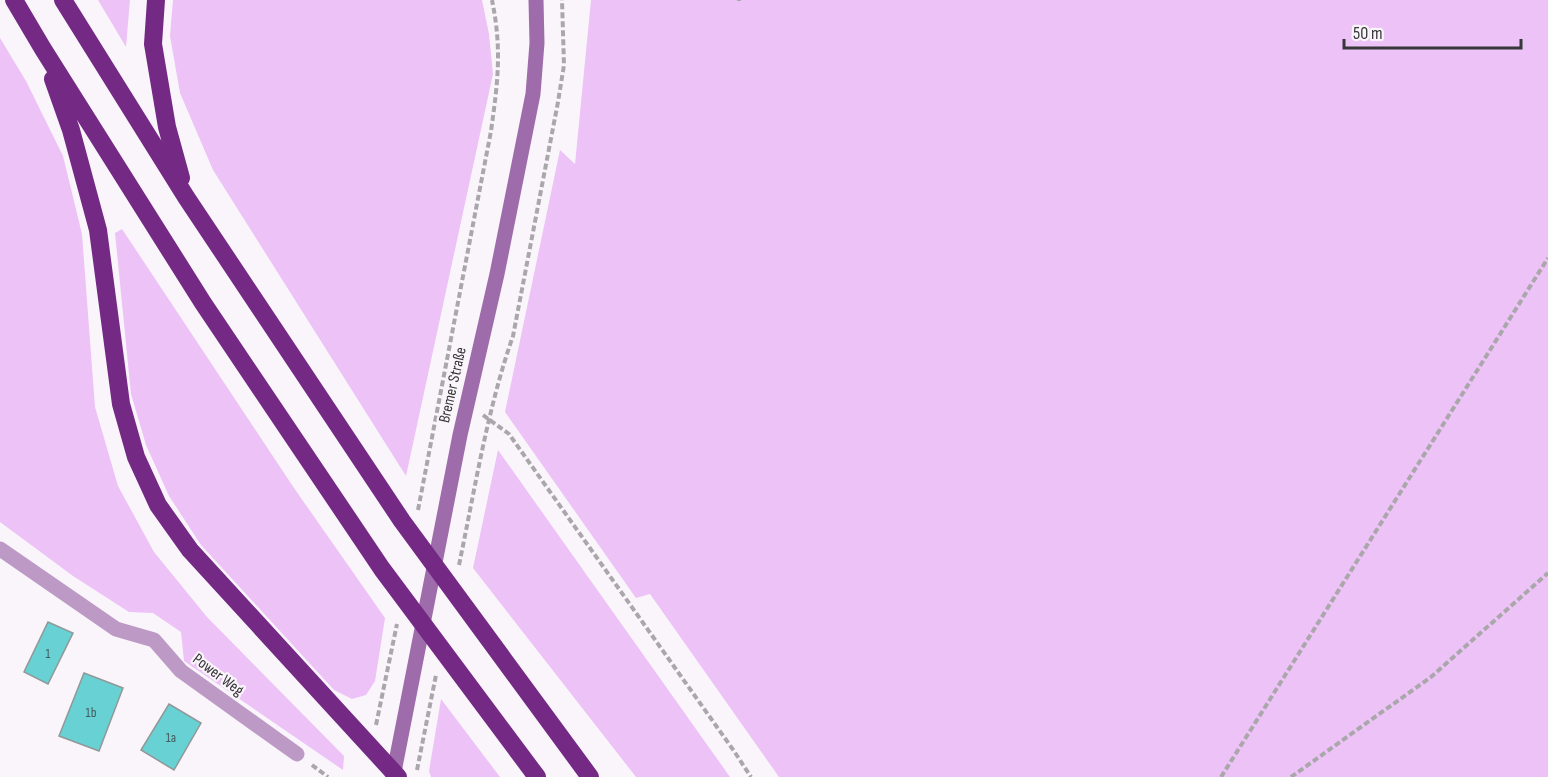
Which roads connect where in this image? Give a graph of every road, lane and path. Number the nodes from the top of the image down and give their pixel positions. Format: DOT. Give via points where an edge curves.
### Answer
graph roads {
  1 [pos="14,0"];
  2 [pos="63,0"];
  3 [pos="156,0"];
  4 [pos="492,0"];
  5 [pos="536,0"];
  6 [pos="562,0"];
  7 [pos="43,50"];
  8 [pos="186,197"];
  9 [pos="1548,258"];
  10 [pos="438,406"];
  11 [pos="466,407"];
  12 [pos="490,418"];
  13 [pos="481,460"];
  14 [pos="0,549"];
  15 [pos="1548,573"];
  16 [pos="427,717"];
  17 [pos="297,754"];
  18 [pos="395,775"];
  19 [pos="416,777"];
  20 [pos="537,777"];
  21 [pos="590,777"];
  22 [pos="751,777"];
  23 [pos="1221,777"];
  24 [pos="1291,777"];
  1 -- 7 [label="highway"];
  2 -- 8 [label="highway"];
  3 -- 8 [label="highway" via="153,44 167,127"];
  4 -- 10 [label="path" via="498,30 498,84"];
  5 -- 11 [label="main road, Bremer Straße" via="533,94"];
  6 -- 12 [label="path" via="564,64 558,102 513,336"];
  7 -- 18 [label="highway" via="71,130 98,230 121,404 136,457 158,505 190,550"];
  7 -- 20 [label="highway" via="203,303 382,569"];
  8 -- 21 [label="highway" via="402,521"];
  9 -- 23 [label="path"];
  11 -- 12 [label="path"];
  11 -- 18 [label="main road, Bremer Straße"];
  12 -- 13 [label="path"];
  12 -- 22 [label="path" via="509,434"];
  14 -- 17 [label="street, Power Weg" via="116,629 154,640 181,671"];
  15 -- 24 [label="path" via="1431,677"];
  16 -- 19 [label="path"];
}
